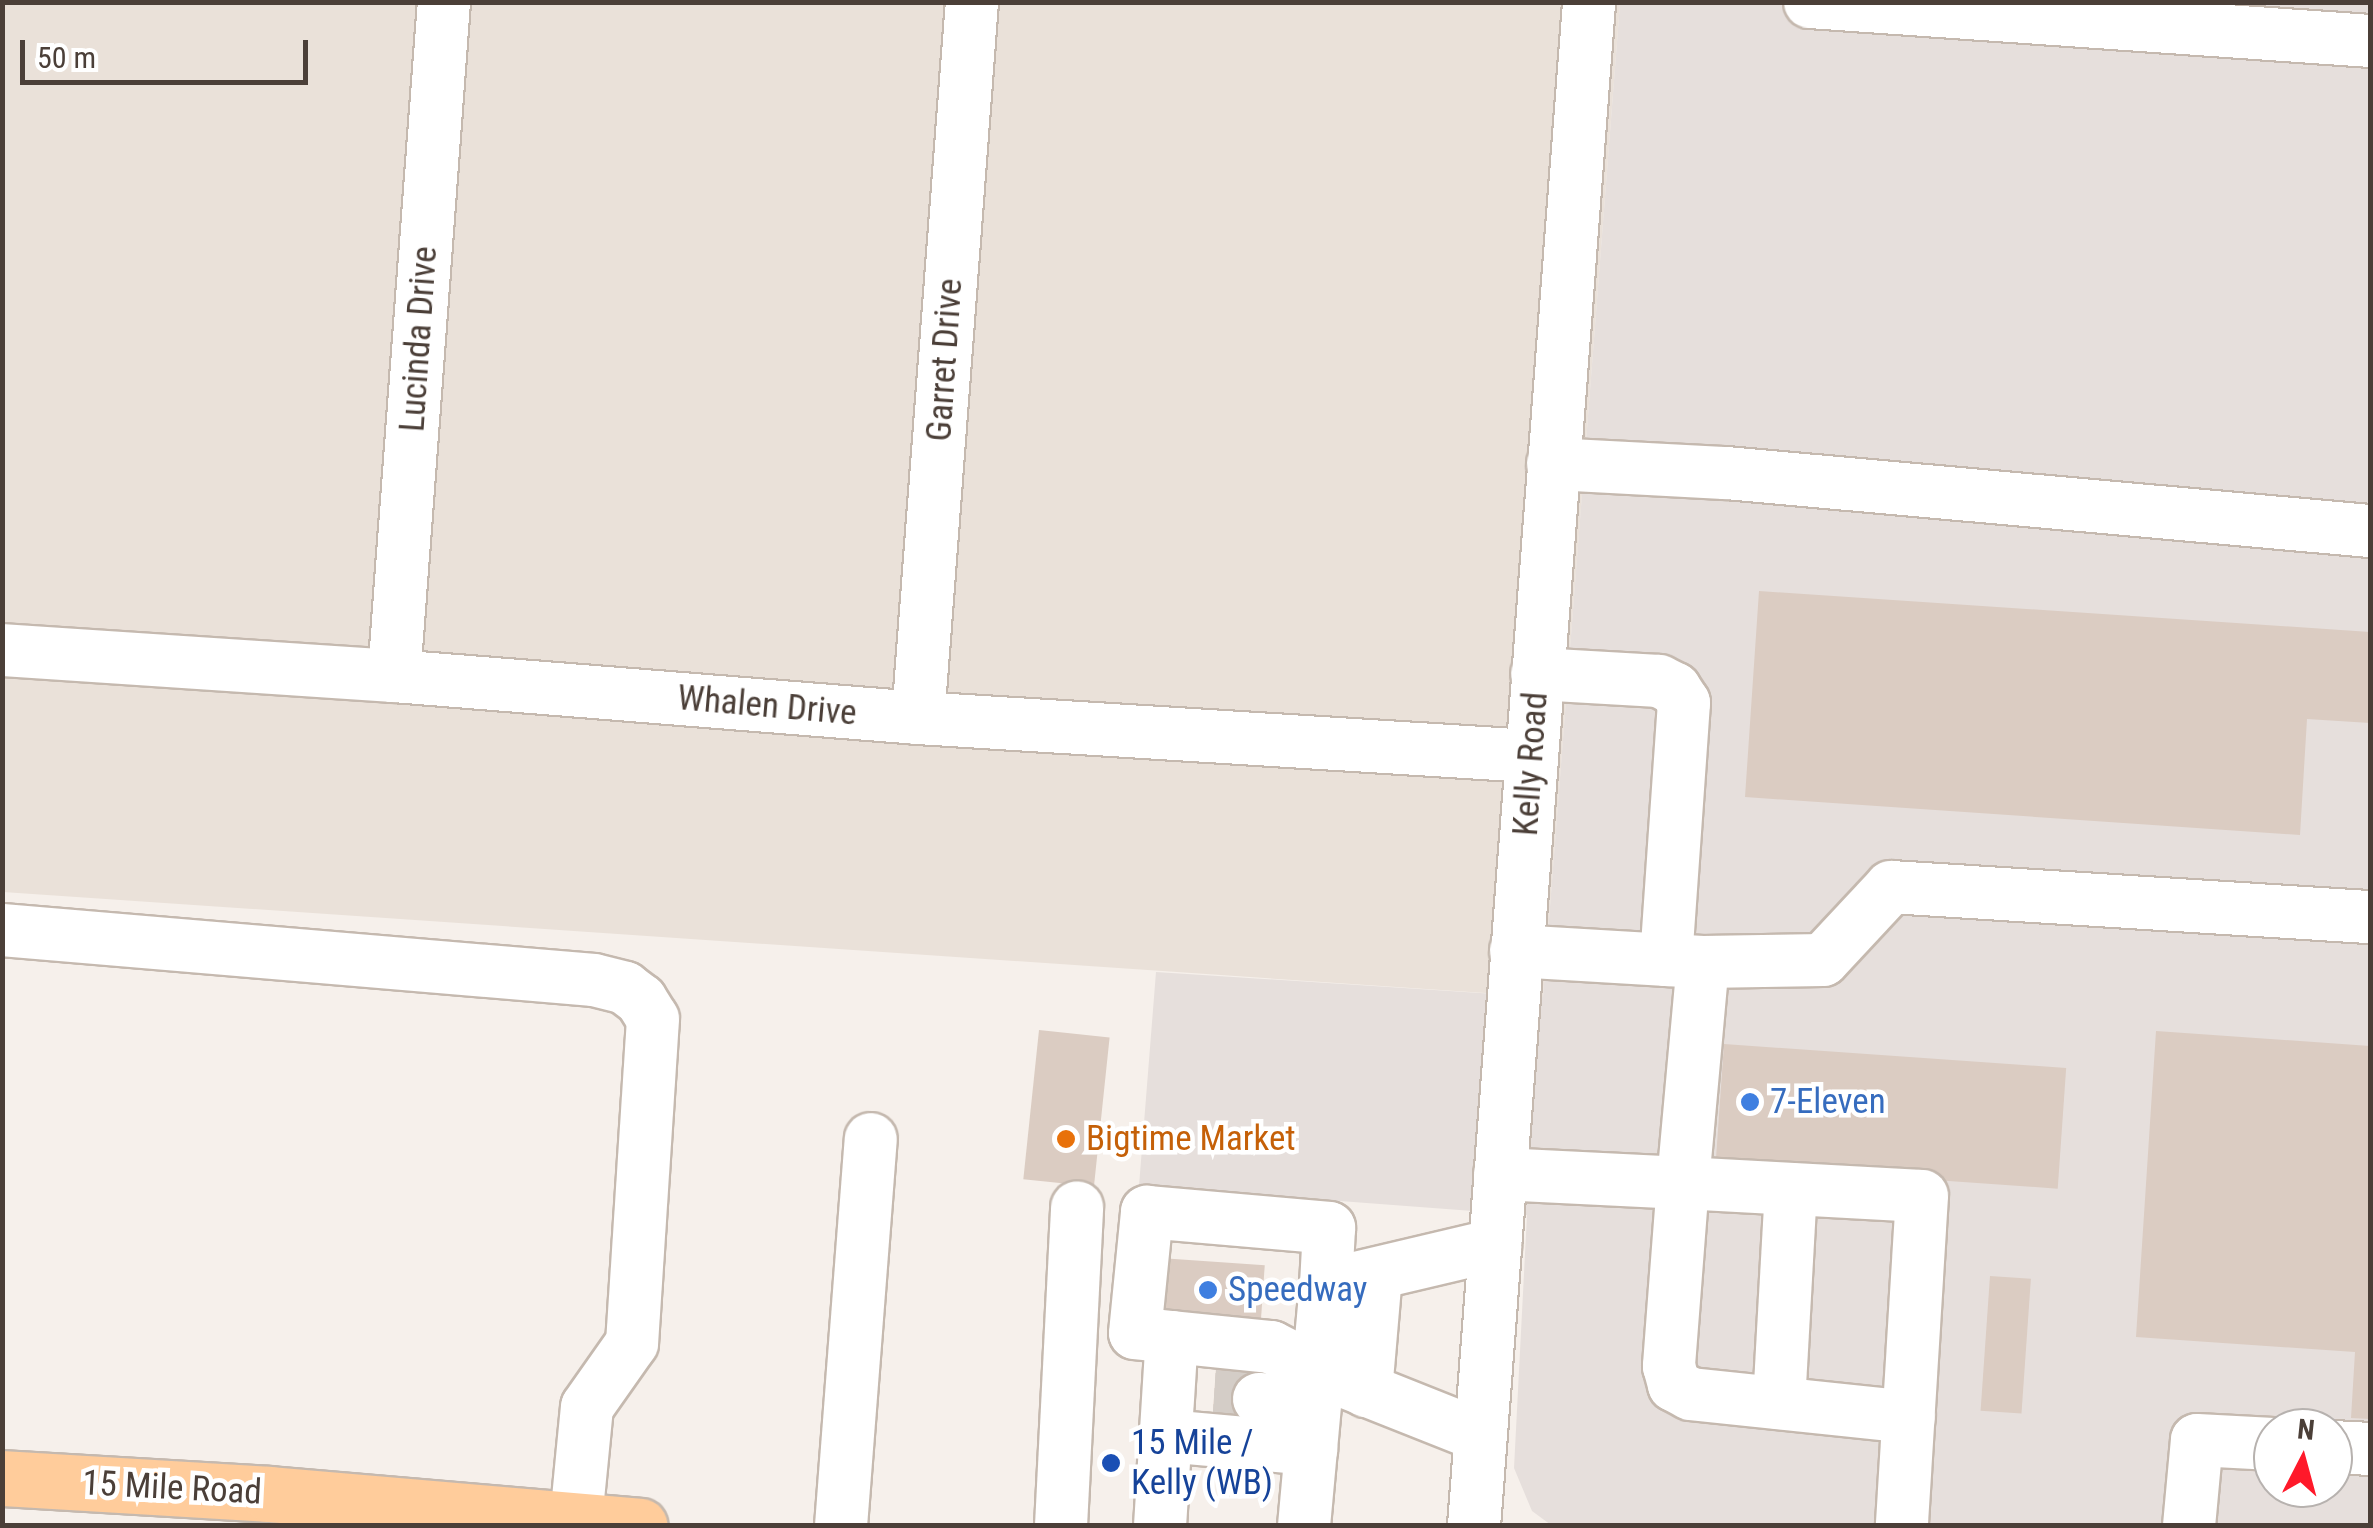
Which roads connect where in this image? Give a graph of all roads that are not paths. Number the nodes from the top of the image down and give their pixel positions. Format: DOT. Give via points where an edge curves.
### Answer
graph roads {
  1 [pos="444,2"];
  2 [pos="972,2"];
  3 [pos="1589,2"];
  4 [pos="1810,2"];
  5 [pos="2370,40"];
  6 [pos="1553,464"];
  7 [pos="2370,530"];
  8 [pos="2,650"];
  9 [pos="1537,674"];
  10 [pos="394,676"];
  11 [pos="918,718"];
  12 [pos="1531,756"];
  13 [pos="2370,916"];
  14 [pos="2,930"];
  15 [pos="1516,950"];
  16 [pos="1684,961"];
  17 [pos="870,1140"];
  18 [pos="1500,1174"];
  19 [pos="1683,1183"];
  20 [pos="1790,1189"];
  21 [pos="1078,1208"];
  22 [pos="1494,1245"];
  23 [pos="1376,1274"];
  24 [pos="1326,1285"];
  25 [pos="1172,1337"];
  26 [pos="1366,1391"];
  27 [pos="1779,1404"];
  28 [pos="1202,1406"];
  29 [pos="1315,1408"];
  30 [pos="1909,1417"];
  31 [pos="1481,1436"];
  32 [pos="2253,1443"];
  33 [pos="2,1478"];
  34 [pos="267,1510"];
  35 [pos="576,1520"];
  36 [pos="640,1526"];
  37 [pos="840,1526"];
  38 [pos="1060,1526"];
  39 [pos="1160,1526"];
  40 [pos="1304,1526"];
  41 [pos="1474,1526"];
  42 [pos="1902,1526"];
  43 [pos="2189,1526"];
  1 -- 10 [label="street, Lucinda Drive"];
  2 -- 11 [label="street, Garret Drive"];
  3 -- 6 [label="street, Kelly Road"];
  4 -- 5 [label="street"];
  6 -- 7 [label="street"];
  6 -- 9 [label="street, Kelly Road"];
  8 -- 10 [label="street, Whalen Drive"];
  9 -- 12 [label="street, Kelly Road"];
  9 -- 16 [label="street" via="1659,680 1684,703"];
  10 -- 11 [label="street, Whalen Drive"];
  11 -- 12 [label="street, Whalen Drive"];
  12 -- 15 [label="street, Kelly Road"];
  13 -- 16 [label="street" via="1891,887 1823,960"];
  14 -- 35 [label="street" via="594,980 641,1000 652,1019 632,1344 587,1407"];
  15 -- 16 [label="street"];
  15 -- 18 [label="street, Kelly Road"];
  16 -- 19 [label="street"];
  17 -- 37 [label="street"];
  18 -- 19 [label="street"];
  18 -- 22 [label="street, Kelly Road"];
  19 -- 20 [label="street"];
  19 -- 27 [label="street" via="1669,1366 1674,1385 1692,1394"];
  20 -- 27 [label="street"];
  20 -- 30 [label="street" via="1922,1196"];
  21 -- 38 [label="street"];
  22 -- 23 [label="street"];
  22 -- 31 [label="street, Kelly Road"];
  23 -- 24 [label="street"];
  23 -- 26 [label="street"];
  24 -- 25 [label="street" via="1329,1228 1148,1212 1135,1332"];
  24 -- 29 [label="street"];
  25 -- 28 [label="street"];
  25 -- 29 [label="street" via="1271,1347"];
  26 -- 29 [label="street"];
  26 -- 31 [label="street"];
  27 -- 30 [label="street"];
  28 -- 29 [label="street"];
  28 -- 29 [label="street"];
  28 -- 39 [label="street"];
  29 -- 40 [label="street"];
  30 -- 42 [label="street"];
  31 -- 41 [label="street, Kelly Road"];
  32 -- 43 [label="street" via="2196,1440"];
  33 -- 34 [label="main road, 15 Mile Road"];
  34 -- 35 [label="main road, 15 Mile Road"];
  35 -- 36 [label="main road, 15 Mile Road"];
}
